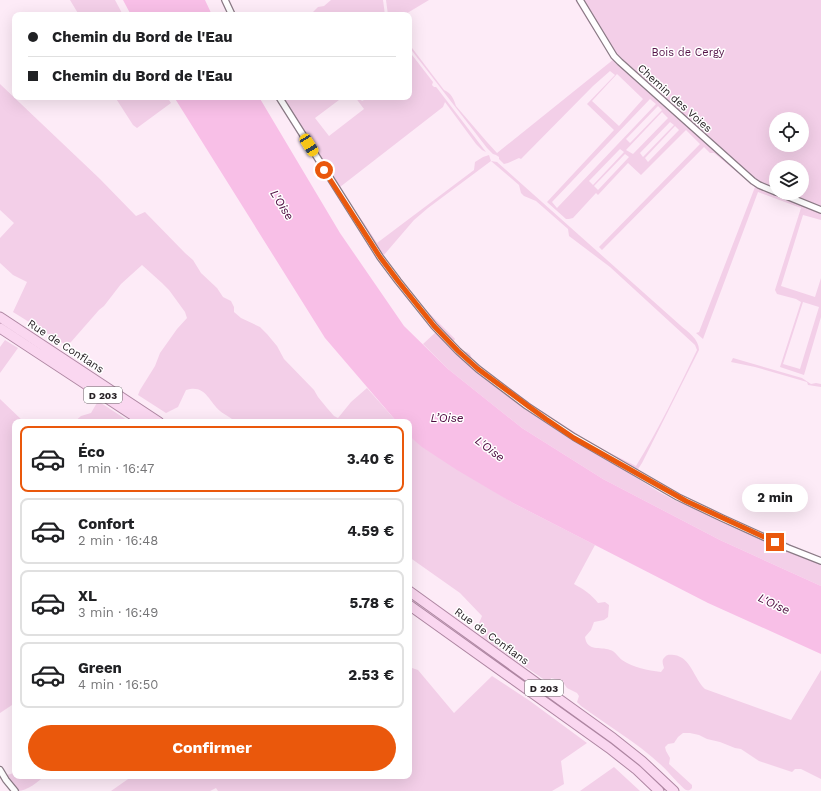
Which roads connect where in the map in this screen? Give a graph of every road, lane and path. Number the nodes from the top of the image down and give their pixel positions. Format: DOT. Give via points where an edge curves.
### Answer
graph roads {
  1 [pos="225,0"];
  2 [pos="580,0"];
  3 [pos="231,12"];
  4 [pos="281,100"];
  5 [pos="769,189"];
  6 [pos="796,200"];
  7 [pos="821,210"];
  8 [pos="0,317"];
  9 [pos="0,328"];
  10 [pos="138,419"];
  11 [pos="154,419"];
  12 [pos="821,561"];
  13 [pos="412,593"];
  14 [pos="412,607"];
  15 [pos="0,770"];
  16 [pos="15,791"];
  17 [pos="659,791"];
  18 [pos="674,791"];
  1 -- 3 [label="street"];
  2 -- 5 [label="street, Chemin des Voies" via="614,56 753,181"];
  4 -- 12 [label="street" via="380,257 434,326 478,369 574,438 664,490"];
  6 -- 7 [label="street"];
  8 -- 11 [label="main road, Rue de Conflans / D 203"];
  9 -- 10 [label="main road, Rue de Conflans / D 203"];
  13 -- 18 [label="main road, Rue de Conflans / D 203" via="613,738 642,760"];
  14 -- 17 [label="main road, Rue de Conflans / D 203" via="614,751"];
  15 -- 16 [label="street"];
}
